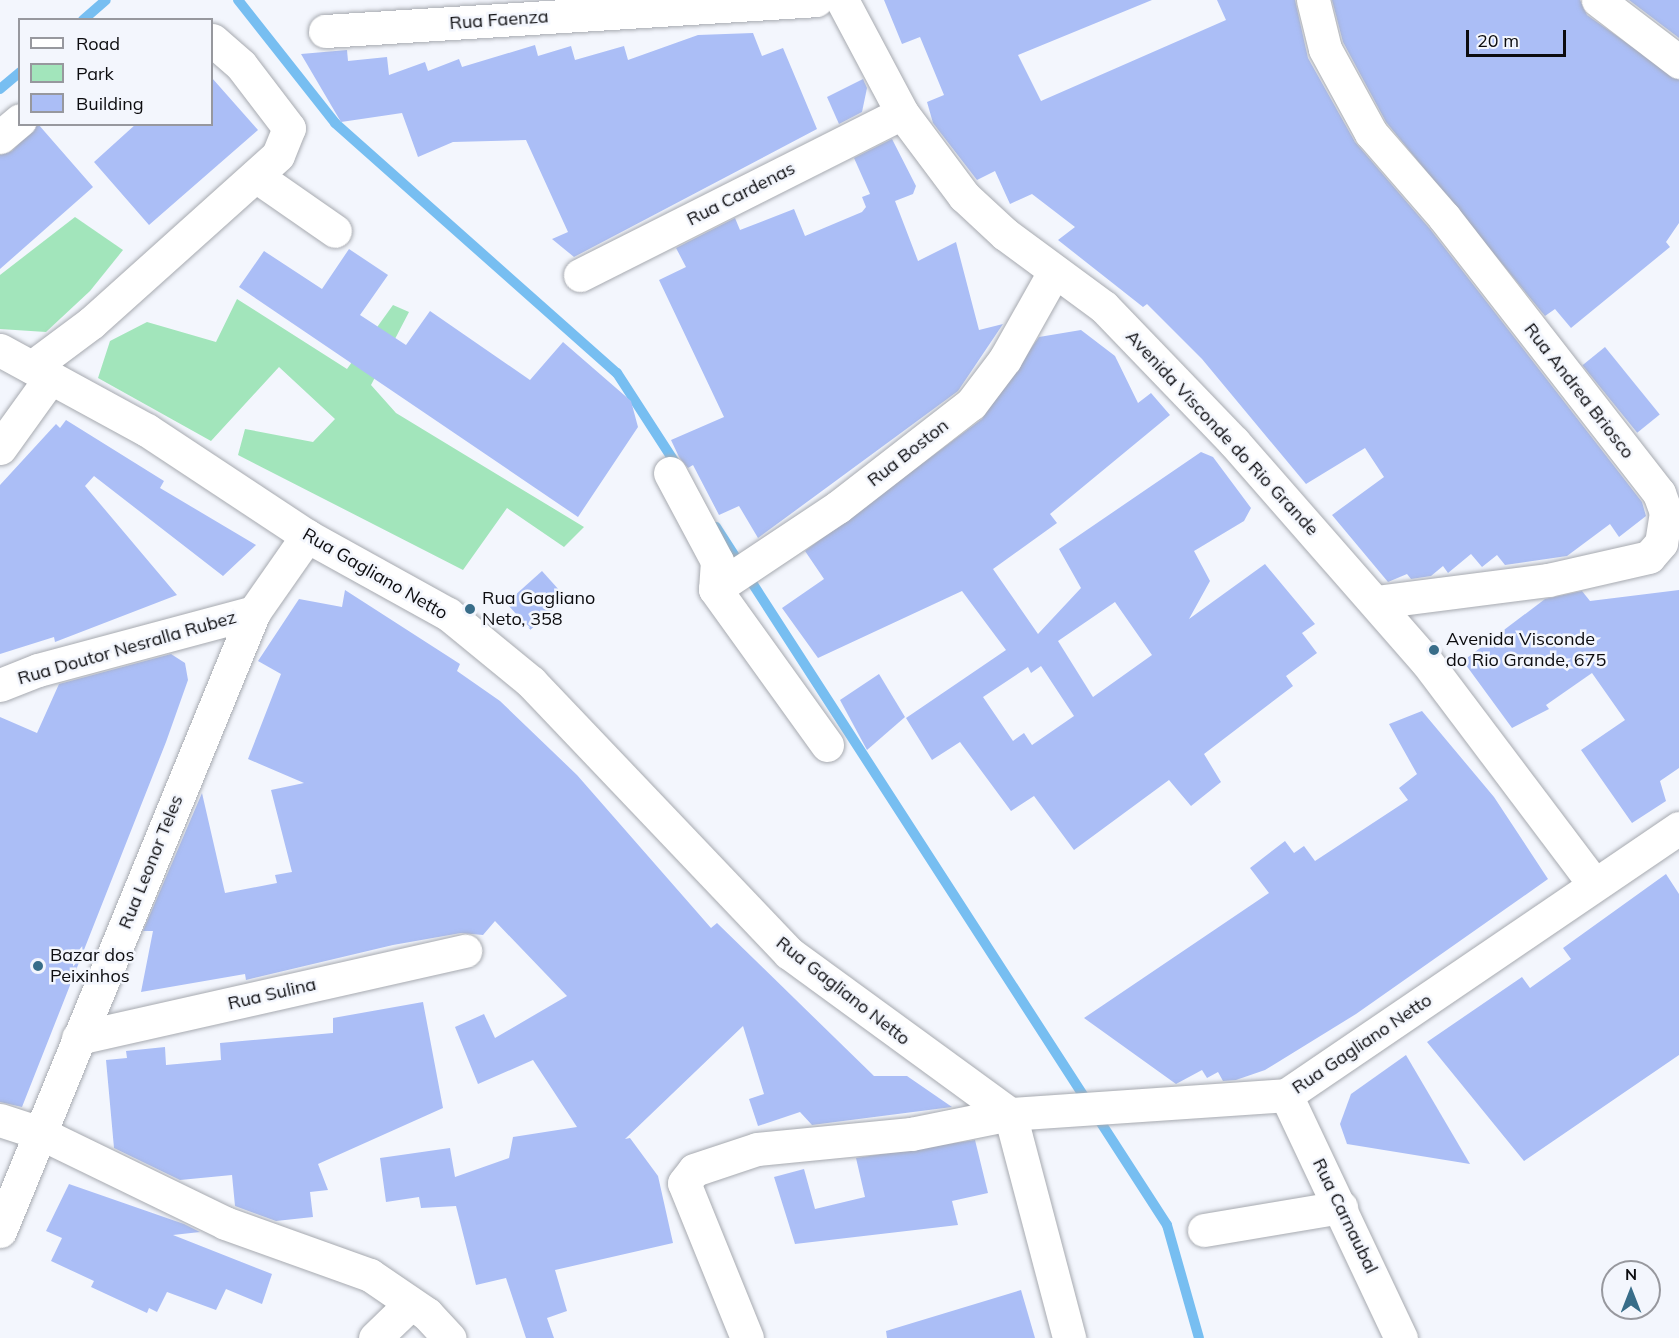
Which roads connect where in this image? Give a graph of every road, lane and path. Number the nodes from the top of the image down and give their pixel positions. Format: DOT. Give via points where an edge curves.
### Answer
graph roads {
  1 [pos="816,0"];
  2 [pos="842,0"];
  3 [pos="1313,0"];
  4 [pos="1598,0"];
  5 [pos="325,31"];
  6 [pos="213,41"];
  7 [pos="1679,62"];
  8 [pos="902,113"];
  9 [pos="18,122"];
  10 [pos="0,137"];
  11 [pos="256,176"];
  12 [pos="334,231"];
  13 [pos="1054,272"];
  14 [pos="580,275"];
  15 [pos="0,350"];
  16 [pos="41,372"];
  17 [pos="0,448"];
  18 [pos="670,473"];
  19 [pos="307,536"];
  20 [pos="715,589"];
  21 [pos="1376,602"];
  22 [pos="254,612"];
  23 [pos="0,685"];
  24 [pos="827,745"];
  25 [pos="1679,828"];
  26 [pos="1593,883"];
  27 [pos="465,951"];
  28 [pos="78,1038"];
  29 [pos="1286,1095"];
  30 [pos="1010,1114"];
  31 [pos="0,1120"];
  32 [pos="40,1133"];
  33 [pos="1341,1207"];
  34 [pos="1204,1230"];
  35 [pos="0,1231"];
  36 [pos="410,1305"];
  37 [pos="375,1338"];
  38 [pos="449,1338"];
  39 [pos="747,1338"];
  40 [pos="1069,1338"];
  41 [pos="1401,1338"];
  1 -- 5 [label="street, Rua Faenza"];
  2 -- 8 [label="street, Avenida Visconde do Rio Grande"];
  3 -- 21 [label="street, Rua Andrea Briosco" via="1325,49 1371,133 1458,235 1659,493 1666,512 1661,543 1649,557 1628,564"];
  4 -- 7 [label="street"];
  6 -- 11 [label="street" via="241,65 289,128 278,155"];
  8 -- 13 [label="street, Avenida Visconde do Rio Grande" via="964,196"];
  8 -- 14 [label="street, Rua Cardenas"];
  9 -- 10 [label="street"];
  11 -- 12 [label="street"];
  11 -- 16 [label="street"];
  13 -- 20 [label="street, Rua Boston" via="994,377 971,404 838,507"];
  13 -- 21 [label="street, Avenida Visconde do Rio Grande" via="1104,307 1150,351"];
  15 -- 16 [label="street, Rua Gagliano Netto"];
  16 -- 17 [label="street"];
  16 -- 19 [label="street, Rua Gagliano Netto" via="147,430"];
  18 -- 20 [label="street" via="717,561"];
  19 -- 22 [label="street, Rua Leonor Teles"];
  19 -- 30 [label="street, Rua Gagliano Netto" via="448,614 531,682 789,953"];
  20 -- 24 [label="street"];
  21 -- 26 [label="street, Avenida Visconde do Rio Grande" via="1426,661"];
  22 -- 23 [label="street, Rua Doutor Nesralla Rubez" via="38,670"];
  22 -- 28 [label="street, Rua Leonor Teles"];
  25 -- 26 [label="street, Rua Gagliano Netto"];
  26 -- 29 [label="street, Rua Gagliano Netto"];
  27 -- 28 [label="street, Rua Sulina"];
  28 -- 32 [label="street, Rua Leonor Teles"];
  29 -- 30 [label="street, Rua Gagliano Netto"];
  29 -- 33 [label="street, Rua Carnaubal"];
  30 -- 39 [label="street" via="910,1134 757,1149 694,1170 684,1183"];
  30 -- 40 [label="street"];
  31 -- 32 [label="street"];
  32 -- 35 [label="street, Rua Leonor Teles"];
  32 -- 36 [label="street" via="225,1223 370,1275"];
  33 -- 34 [label="street"];
  33 -- 41 [label="street, Rua Carnaubal"];
  36 -- 37 [label="street"];
  36 -- 38 [label="street" via="427,1314"];
}
